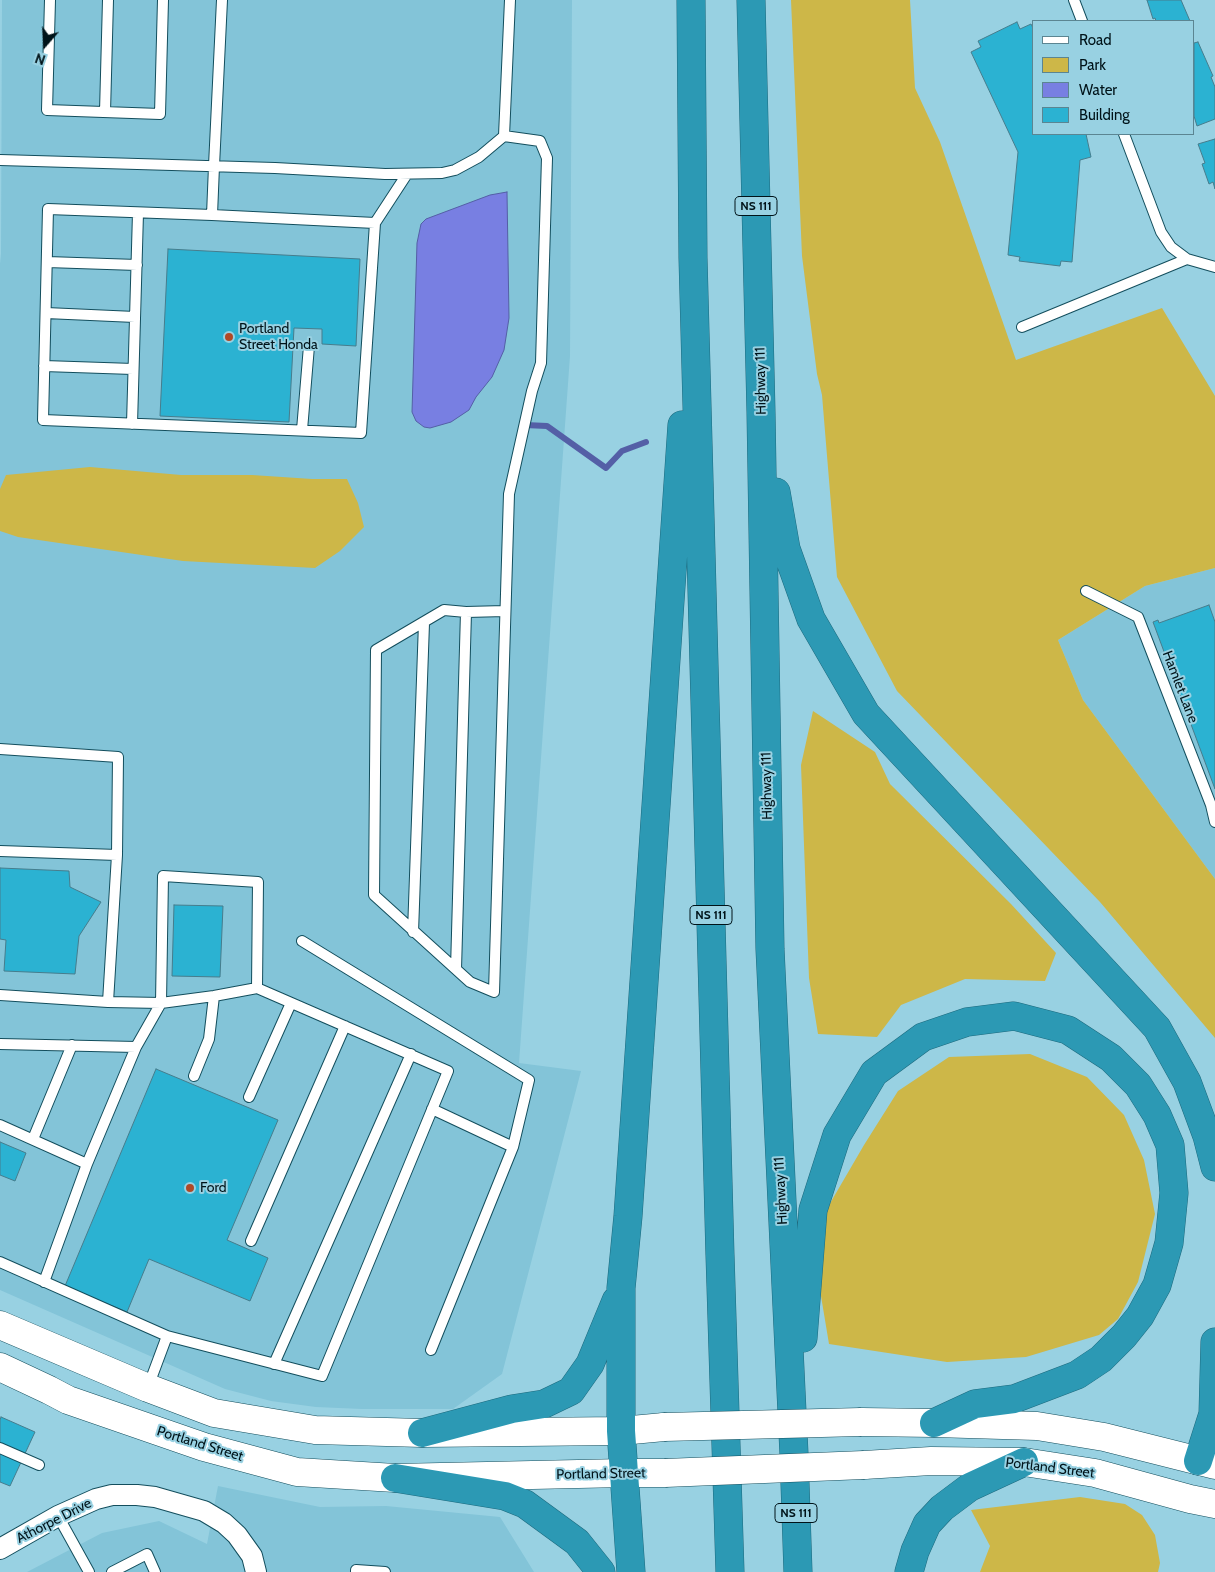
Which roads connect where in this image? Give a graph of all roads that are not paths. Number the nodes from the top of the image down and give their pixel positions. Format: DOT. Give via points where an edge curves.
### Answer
graph roads {
  1 [pos="50,0"];
  2 [pos="108,0"];
  3 [pos="164,0"];
  4 [pos="222,0"];
  5 [pos="510,0"];
  6 [pos="690,0"];
  7 [pos="751,0"];
  8 [pos="1074,0"];
  9 [pos="1082,20"];
  10 [pos="105,112"];
  11 [pos="1124,135"];
  12 [pos="504,136"];
  13 [pos="0,160"];
  14 [pos="214,166"];
  15 [pos="407,174"];
  16 [pos="138,213"];
  17 [pos="212,215"];
  18 [pos="374,223"];
  19 [pos="693,258"];
  20 [pos="1187,259"];
  21 [pos="47,262"];
  22 [pos="137,265"];
  23 [pos="1215,267"];
  24 [pos="46,313"];
  25 [pos="135,317"];
  26 [pos="1022,326"];
  27 [pos="309,346"];
  28 [pos="44,366"];
  29 [pos="133,369"];
  30 [pos="761,412"];
  31 [pos="132,424"];
  32 [pos="302,430"];
  33 [pos="1086,591"];
  34 [pos="505,611"];
  35 [pos="466,612"];
  36 [pos="424,623"];
  37 [pos="0,749"];
  38 [pos="1215,822"];
  39 [pos="0,851"];
  40 [pos="117,855"];
  41 [pos="413,932"];
  42 [pos="302,941"];
  43 [pos="456,969"];
  44 [pos="258,988"];
  45 [pos="0,995"];
  46 [pos="214,996"];
  47 [pos="108,1002"];
  48 [pos="161,1003"];
  49 [pos="292,1003"];
  50 [pos="345,1026"];
  51 [pos="0,1044"];
  52 [pos="72,1045"];
  53 [pos="136,1047"];
  54 [pos="411,1054"];
  55 [pos="194,1076"];
  56 [pos="249,1097"];
  57 [pos="432,1109"];
  58 [pos="0,1125"];
  59 [pos="32,1139"];
  60 [pos="513,1147"];
  61 [pos="87,1164"];
  62 [pos="1215,1167"];
  63 [pos="251,1241"];
  64 [pos="0,1262"];
  65 [pos="44,1282"];
  66 [pos="621,1288"];
  67 [pos="0,1325"];
  68 [pos="167,1336"];
  69 [pos="1215,1342"];
  70 [pos="431,1350"];
  71 [pos="274,1364"];
  72 [pos="0,1367"];
  73 [pos="148,1388"];
  74 [pos="934,1423"];
  75 [pos="621,1431"];
  76 [pos="422,1433"];
  77 [pos="0,1448"];
  78 [pos="794,1454"];
  79 [pos="1024,1462"];
  80 [pos="1207,1463"];
  81 [pos="39,1465"];
  82 [pos="624,1473"];
  83 [pos="395,1478"];
  84 [pos="1202,1501"];
  85 [pos="58,1516"];
  86 [pos="0,1549"];
  87 [pos="89,1572"];
  88 [pos="112,1572"];
  89 [pos="155,1572"];
  90 [pos="256,1572"];
  91 [pos="356,1572"];
  92 [pos="385,1572"];
  93 [pos="601,1572"];
  94 [pos="632,1572"];
  95 [pos="730,1572"];
  96 [pos="798,1572"];
  97 [pos="909,1572"];
  1 -- 10 [label="lane" via="47,110"];
  2 -- 10 [label="lane"];
  3 -- 10 [label="lane" via="160,114"];
  4 -- 14 [label="lane"];
  5 -- 12 [label="lane"];
  6 -- 19 [label="highway, NS 111"];
  7 -- 30 [label="highway, Highway 111 / NS 111"];
  8 -- 9 [label="lane"];
  11 -- 20 [label="lane" via="1161,232 1171,247"];
  12 -- 15 [label="lane" via="479,157 455,170"];
  12 -- 34 [label="lane" via="540,141 547,158 541,363 509,494"];
  13 -- 14 [label="lane"];
  14 -- 15 [label="lane"];
  14 -- 17 [label="lane"];
  15 -- 18 [label="lane"];
  16 -- 17 [label="lane"];
  16 -- 21 [label="lane" via="48,210"];
  16 -- 22 [label="lane"];
  17 -- 18 [label="lane"];
  18 -- 32 [label="lane" via="361,433"];
  19 -- 66 [label="highway"];
  19 -- 95 [label="highway, NS 111"];
  20 -- 23 [label="lane"];
  20 -- 26 [label="lane"];
  21 -- 22 [label="lane"];
  21 -- 24 [label="lane"];
  22 -- 25 [label="lane"];
  24 -- 25 [label="lane"];
  24 -- 28 [label="lane"];
  25 -- 29 [label="lane"];
  27 -- 32 [label="lane"];
  28 -- 29 [label="lane"];
  28 -- 31 [label="lane" via="43,420"];
  29 -- 31 [label="lane"];
  30 -- 62 [label="highway" via="786,549 811,619 866,714 1157,1028 1188,1082"];
  30 -- 78 [label="highway, Highway 111 / NS 111" via="770,949"];
  31 -- 32 [label="lane"];
  33 -- 38 [label="lane, Hamlet Lane" via="1138,617"];
  34 -- 35 [label="lane"];
  34 -- 43 [label="lane" via="494,992 470,982"];
  35 -- 36 [label="lane" via="444,610"];
  35 -- 43 [label="lane"];
  36 -- 41 [label="lane"];
  36 -- 41 [label="lane" via="376,650 374,895"];
  37 -- 40 [label="lane" via="118,757"];
  39 -- 40 [label="lane"];
  40 -- 47 [label="lane"];
  41 -- 43 [label="lane"];
  42 -- 60 [label="lane" via="529,1080"];
  44 -- 46 [label="lane"];
  44 -- 48 [label="lane" via="258,882 163,876"];
  44 -- 49 [label="lane"];
  45 -- 47 [label="lane"];
  46 -- 48 [label="lane"];
  46 -- 55 [label="lane" via="209,1038"];
  47 -- 48 [label="lane"];
  48 -- 53 [label="lane"];
  49 -- 50 [label="lane"];
  49 -- 56 [label="lane"];
  50 -- 54 [label="lane"];
  50 -- 63 [label="lane"];
  51 -- 52 [label="lane"];
  52 -- 53 [label="lane"];
  52 -- 59 [label="lane"];
  53 -- 61 [label="lane"];
  54 -- 57 [label="lane" via="448,1071"];
  54 -- 71 [label="lane"];
  57 -- 60 [label="lane"];
  57 -- 71 [label="lane" via="322,1376"];
  58 -- 59 [label="lane"];
  59 -- 61 [label="lane"];
  60 -- 70 [label="lane"];
  61 -- 65 [label="lane"];
  64 -- 65 [label="lane"];
  65 -- 68 [label="lane"];
  66 -- 75 [label="highway"];
  66 -- 76 [label="highway" via="590,1364 571,1391 544,1404 512,1409"];
  67 -- 73 [label="main road"];
  68 -- 71 [label="lane"];
  68 -- 73 [label="lane"];
  69 -- 80 [label="highway" via="1213,1414"];
  72 -- 83 [label="main road, Portland Street" via="68,1400 204,1447 297,1472"];
  73 -- 76 [label="main road" via="214,1413 315,1430"];
  74 -- 75 [label="main road, bridge" via="664,1427"];
  74 -- 78 [label="highway" via="975,1404 1014,1399 1077,1375 1101,1359 1124,1336 1140,1316 1156,1285 1169,1243 1174,1193 1170,1145 1157,1115 1138,1086 1111,1058 1068,1030 1014,1016 967,1022 923,1037 874,1073 837,1135 813,1210"];
  74 -- 80 [label="main road" via="1038,1426 1104,1437"];
  75 -- 76 [label="main road"];
  75 -- 82 [label="highway"];
  77 -- 81 [label="lane"];
  78 -- 96 [label="highway, Highway 111 / NS 111"];
  79 -- 82 [label="main road, Portland Street, bridge" via="931,1461"];
  79 -- 84 [label="main road, Portland Street" via="1095,1473"];
  79 -- 97 [label="highway" via="970,1486 942,1508 927,1524"];
  80 -- 84 [label="main road"];
  82 -- 83 [label="main road, Portland Street"];
  82 -- 94 [label="highway"];
  83 -- 93 [label="highway" via="505,1496 525,1504 577,1542"];
  85 -- 86 [label="street, Athorpe Drive"];
  85 -- 87 [label="lane"];
  85 -- 90 [label="street, Athorpe Drive" via="112,1495 155,1497 204,1512 224,1523 252,1556"];
  88 -- 89 [label="lane" via="147,1554"];
  91 -- 92 [label="lane"];
}
